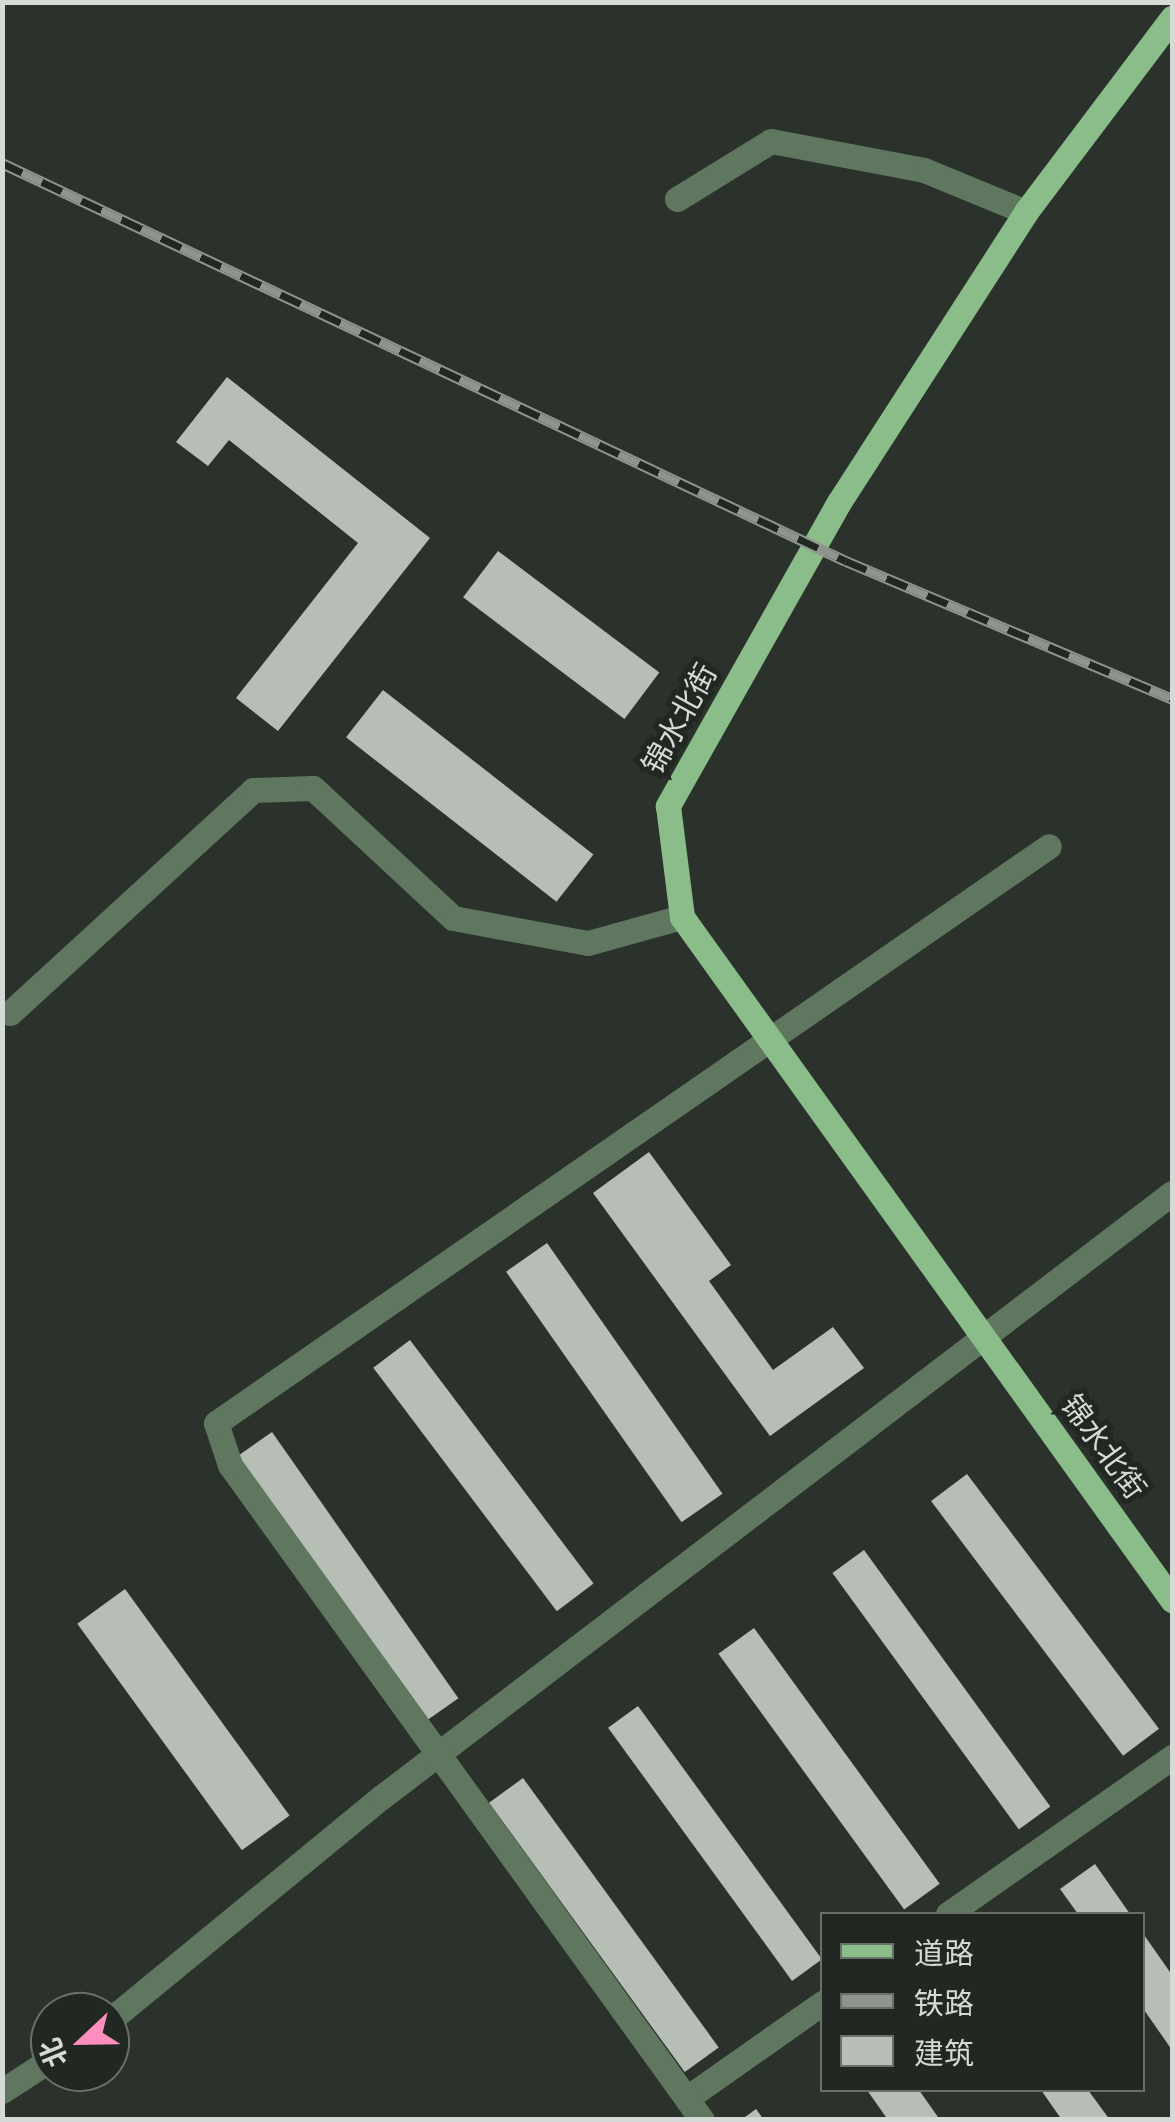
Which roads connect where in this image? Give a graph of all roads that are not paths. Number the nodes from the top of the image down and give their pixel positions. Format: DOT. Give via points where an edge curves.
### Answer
graph roads {
  1 [pos="1172,18"];
  2 [pos="677,199"];
  3 [pos="1026,212"];
  4 [pos="1049,846"];
  5 [pos="682,917"];
  6 [pos="10,1014"];
  7 [pos="769,1037"];
  8 [pos="1172,1194"];
  9 [pos="986,1339"];
  10 [pos="1172,1600"];
  11 [pos="438,1752"];
  12 [pos="1172,1758"];
  13 [pos="951,1912"];
  14 [pos="130,2004"];
  15 [pos="820,2004"];
  16 [pos="30,2073"];
  17 [pos="2,2091"];
  18 [pos="687,2098"];
  19 [pos="702,2120"];
  1 -- 3 [label="main road, 锦水北街"];
  2 -- 3 [label="street" via="771,141 924,170"];
  3 -- 5 [label="main road, 锦水北街" via="839,502 668,806"];
  4 -- 7 [label="street"];
  5 -- 6 [label="street" via="588,943 453,918 313,788 252,790"];
  5 -- 7 [label="main road, 锦水北街"];
  7 -- 9 [label="main road, 锦水北街"];
  7 -- 11 [label="street" via="216,1423 230,1464"];
  8 -- 9 [label="street"];
  9 -- 10 [label="main road, 锦水北街"];
  9 -- 11 [label="street"];
  11 -- 14 [label="street"];
  11 -- 18 [label="street"];
  12 -- 13 [label="street"];
  15 -- 18 [label="street"];
  16 -- 17 [label="street"];
  18 -- 19 [label="street"];
}
